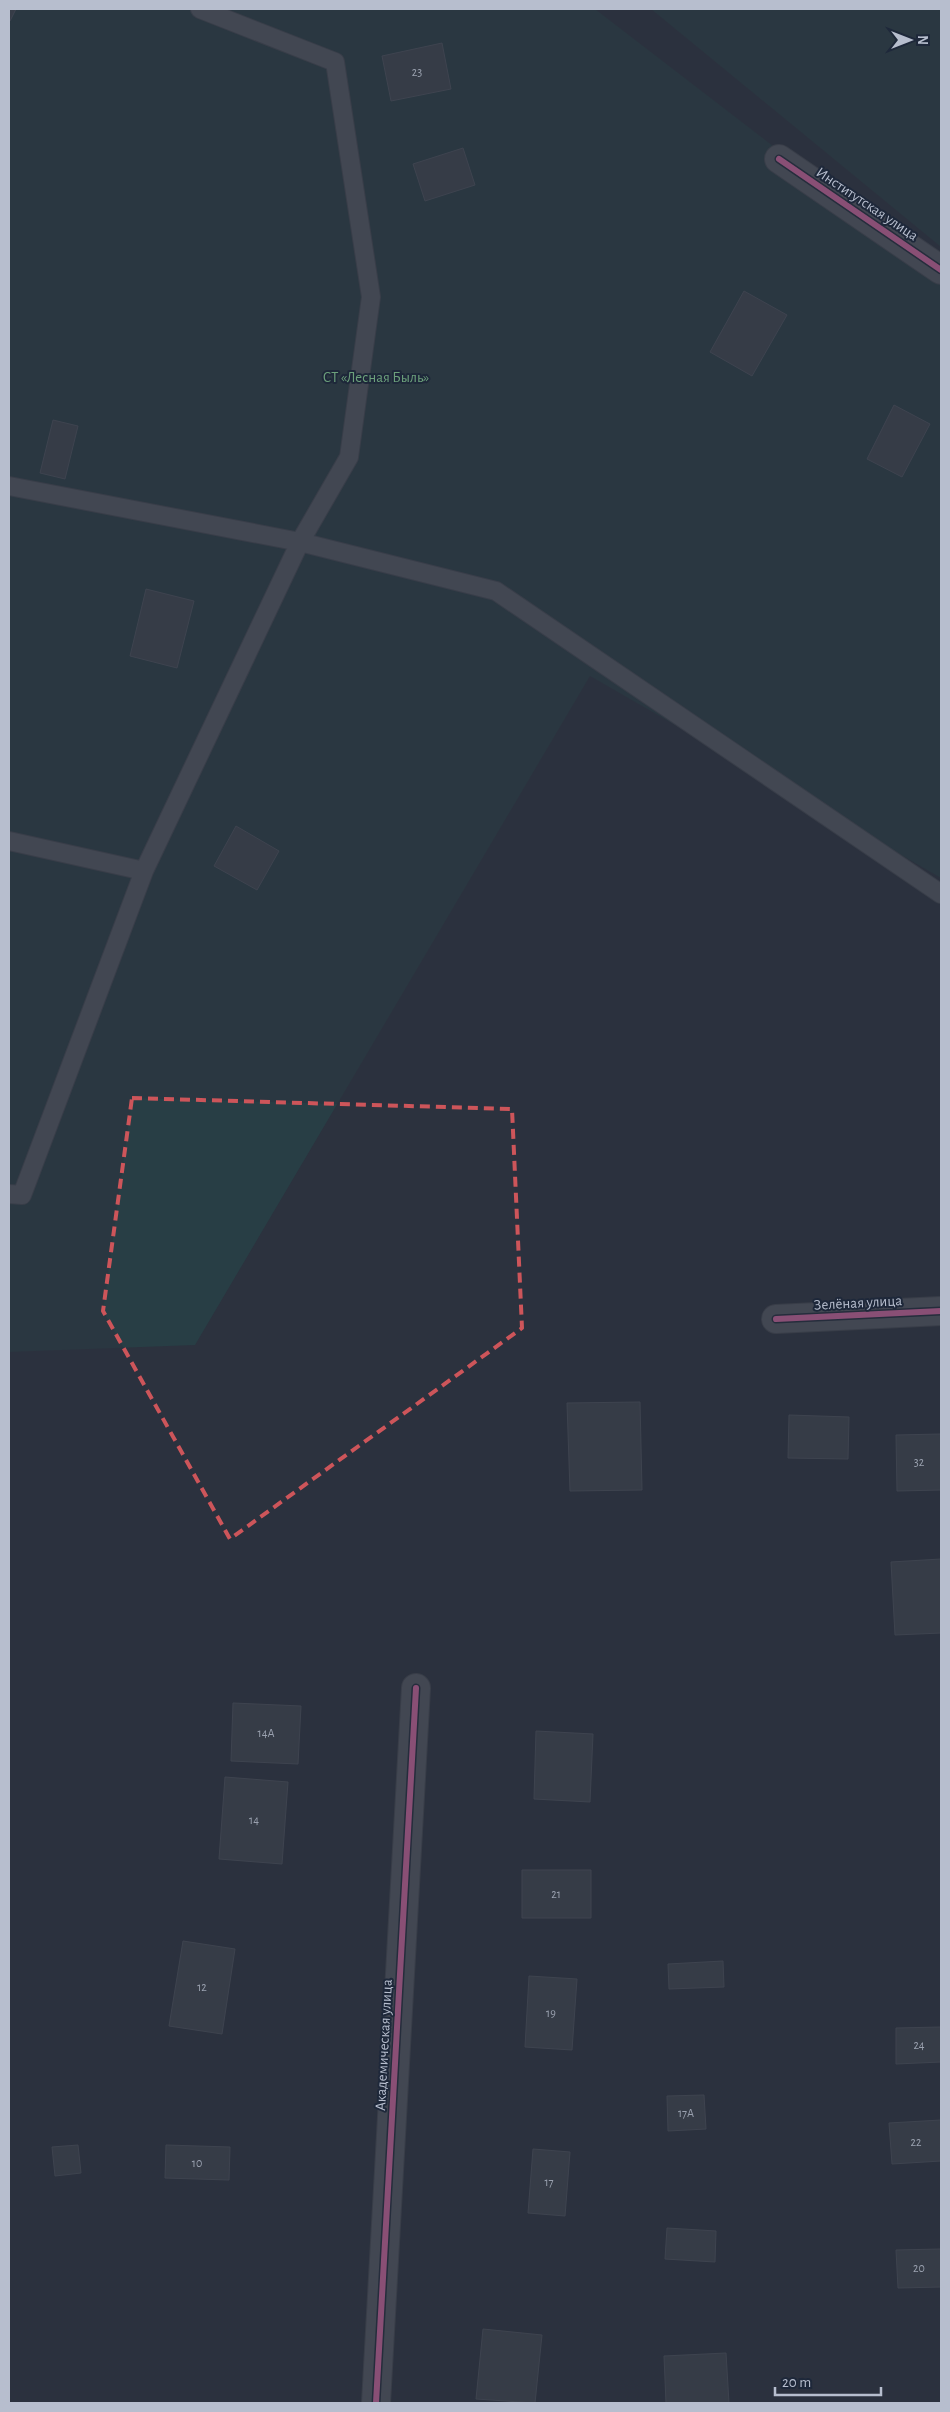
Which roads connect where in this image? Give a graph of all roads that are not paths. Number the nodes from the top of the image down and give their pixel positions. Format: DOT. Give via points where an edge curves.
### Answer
graph roads {
  1 [pos="200,9"];
  2 [pos="779,159"];
  3 [pos="941,270"];
  4 [pos="9,486"];
  5 [pos="300,542"];
  6 [pos="9,841"];
  7 [pos="144,871"];
  8 [pos="941,894"];
  9 [pos="9,1194"];
  10 [pos="941,1311"];
  11 [pos="776,1319"];
  12 [pos="416,1688"];
  13 [pos="376,2403"];
  1 -- 5 [label="lane" via="335,62 371,297 349,457"];
  2 -- 3 [label="street, Институтская улица"];
  4 -- 5 [label="lane"];
  5 -- 7 [label="lane"];
  5 -- 8 [label="lane" via="496,591"];
  6 -- 7 [label="lane"];
  7 -- 9 [label="lane" via="22,1195"];
  10 -- 11 [label="street, Зелёная улица"];
  12 -- 13 [label="street, Академическая улица"];
}
